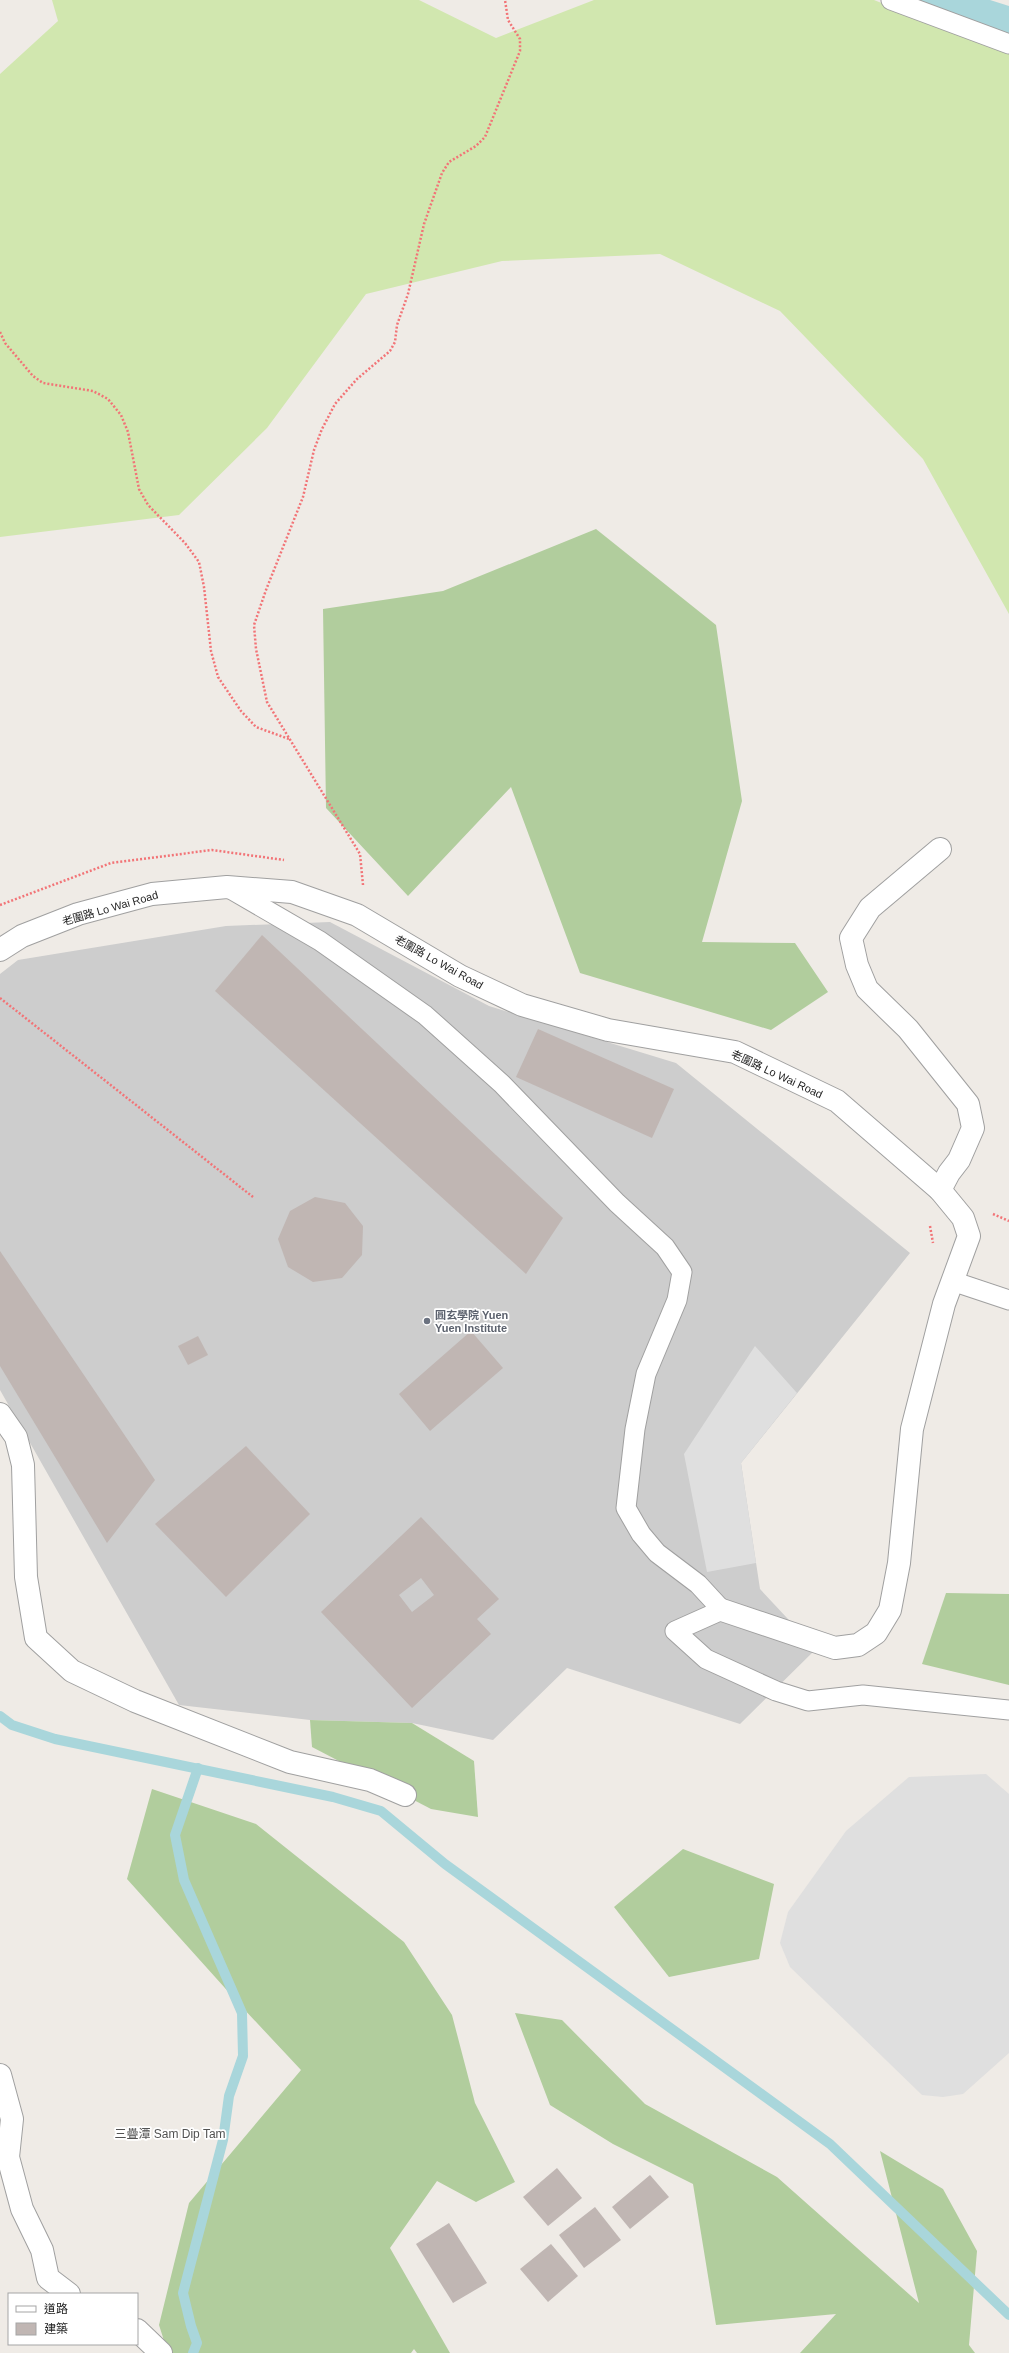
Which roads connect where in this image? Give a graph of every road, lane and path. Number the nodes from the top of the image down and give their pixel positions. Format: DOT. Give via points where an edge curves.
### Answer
graph roads {
  1 [pos="505,0"];
  2 [pos="891,0"];
  3 [pos="1009,44"];
  4 [pos="0,332"];
  5 [pos="290,740"];
  6 [pos="940,849"];
  7 [pos="227,887"];
  8 [pos="363,889"];
  9 [pos="0,950"];
  10 [pos="0,998"];
  11 [pos="940,1190"];
  12 [pos="253,1197"];
  13 [pos="952,1281"];
  14 [pos="1009,1300"];
  15 [pos="0,1414"];
  16 [pos="722,1610"];
  17 [pos="1009,1710"];
  18 [pos="405,1795"];
  19 [pos="0,2075"];
  20 [pos="68,2293"];
  21 [pos="138,2331"];
  22 [pos="161,2353"];
  1 -- 5 [label="path" via="508,20 520,39 520,51 485,137 476,146 449,162 442,173 424,224 395,342 390,351 357,379 335,404 322,429 300,503 254,625 256,649 267,702"];
  2 -- 3 [label="lane"];
  4 -- 5 [label="path" via="5,343 33,376 43,383 93,391 108,400 121,415 128,432 139,489 148,505 185,542 199,562 211,651 218,677 241,711 256,727"];
  5 -- 8 [label="path" via="360,854"];
  6 -- 11 [label="street" via="870,908 851,938 857,964 867,989 908,1029 968,1104 973,1128 959,1160"];
  7 -- 9 [label="street, 老圍路 Lo Wai Road" via="144,896 78,914 22,936"];
  7 -- 11 [label="street, 老圍路 Lo Wai Road" via="292,892 357,915 460,976 522,1005 608,1030 735,1052 837,1101"];
  7 -- 16 [label="lane" via="320,941 425,1015 502,1084 617,1204 665,1247 682,1272 677,1300 646,1374 635,1428 626,1508 641,1534 657,1554 698,1584"];
  10 -- 12 [label="path"];
  11 -- 13 [label="street, 老圍路 Lo Wai Road" via="963,1218 969,1236"];
  13 -- 14 [label="lane"];
  13 -- 16 [label="street, 老圍路 Lo Wai Road" via="912,1428 898,1564 890,1610 876,1633 858,1645 835,1648"];
  15 -- 18 [label="street" via="16,1437 23,1465 26,1577 36,1638 72,1671 135,1701 290,1762 370,1780"];
  16 -- 17 [label="lane" via="676,1631 706,1659 776,1691 808,1701 863,1695"];
  19 -- 20 [label="street" via="12,2119 8,2157 22,2210 42,2250 48,2278"];
  21 -- 22 [label="street"];
}
